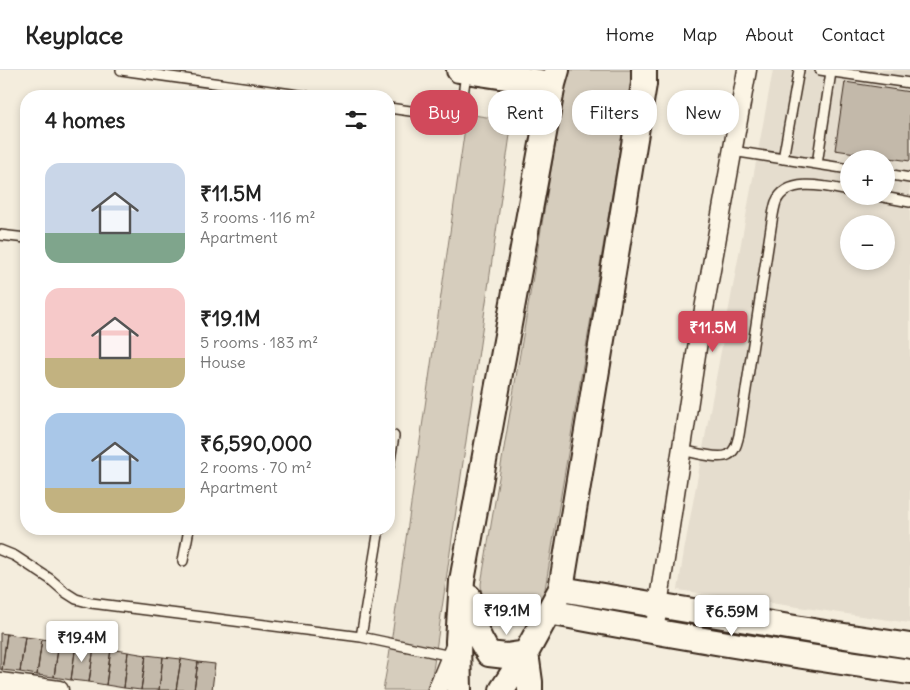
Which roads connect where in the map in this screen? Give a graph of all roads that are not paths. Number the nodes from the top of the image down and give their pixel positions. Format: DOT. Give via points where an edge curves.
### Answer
graph roads {
  1 [pos="121,70"];
  2 [pos="463,70"];
  3 [pos="644,70"];
  4 [pos="747,70"];
  5 [pos="799,70"];
  6 [pos="820,70"];
  7 [pos="831,72"];
  8 [pos="555,77"];
  9 [pos="910,83"];
  10 [pos="263,90"];
  11 [pos="395,109"];
  12 [pos="732,151"];
  13 [pos="783,159"];
  14 [pos="817,164"];
  15 [pos="840,168"];
  16 [pos="895,176"];
  17 [pos="910,178"];
  18 [pos="840,190"];
  19 [pos="895,199"];
  20 [pos="910,202"];
  21 [pos="0,235"];
  22 [pos="20,237"];
  23 [pos="681,450"];
  24 [pos="188,535"];
  25 [pos="378,535"];
  26 [pos="0,550"];
  27 [pos="467,554"];
  28 [pos="183,561"];
  29 [pos="561,589"];
  30 [pos="658,606"];
  31 [pos="549,612"];
  32 [pos="654,632"];
  33 [pos="361,637"];
  34 [pos="910,646"];
  35 [pos="454,648"];
  36 [pos="526,653"];
  37 [pos="910,672"];
  38 [pos="9,685"];
  39 [pos="59,690"];
  40 [pos="437,690"];
  41 [pos="459,690"];
  42 [pos="502,690"];
  43 [pos="530,690"];
  1 -- 10 [label="lane"];
  2 -- 8 [label="main road"];
  2 -- 11 [label="lane" via="460,118"];
  3 -- 29 [label="main road"];
  4 -- 12 [label="street"];
  5 -- 13 [label="lane"];
  6 -- 7 [label="lane"];
  7 -- 9 [label="lane"];
  7 -- 14 [label="lane"];
  8 -- 27 [label="main road"];
  12 -- 13 [label="lane"];
  12 -- 23 [label="street"];
  13 -- 14 [label="lane"];
  14 -- 15 [label="lane"];
  16 -- 17 [label="lane"];
  18 -- 23 [label="lane" via="803,185 786,190 777,200 735,448 728,455 718,457"];
  19 -- 20 [label="lane"];
  21 -- 22 [label="lane"];
  23 -- 30 [label="street"];
  24 -- 28 [label="lane"];
  25 -- 33 [label="lane"];
  26 -- 33 [label="lane" via="15,556 70,596 84,601"];
  27 -- 35 [label="main road"];
  27 -- 36 [label="main road" via="470,612 480,640 489,654"];
  29 -- 30 [label="main road"];
  29 -- 31 [label="main road"];
  30 -- 32 [label="street"];
  30 -- 34 [label="main road"];
  31 -- 32 [label="main road"];
  31 -- 36 [label="main road"];
  32 -- 37 [label="main road"];
  33 -- 35 [label="lane"];
  35 -- 40 [label="street"];
  35 -- 41 [label="main road"];
  36 -- 42 [label="main road"];
  36 -- 43 [label="main road"];
  38 -- 39 [label="street"];
}
